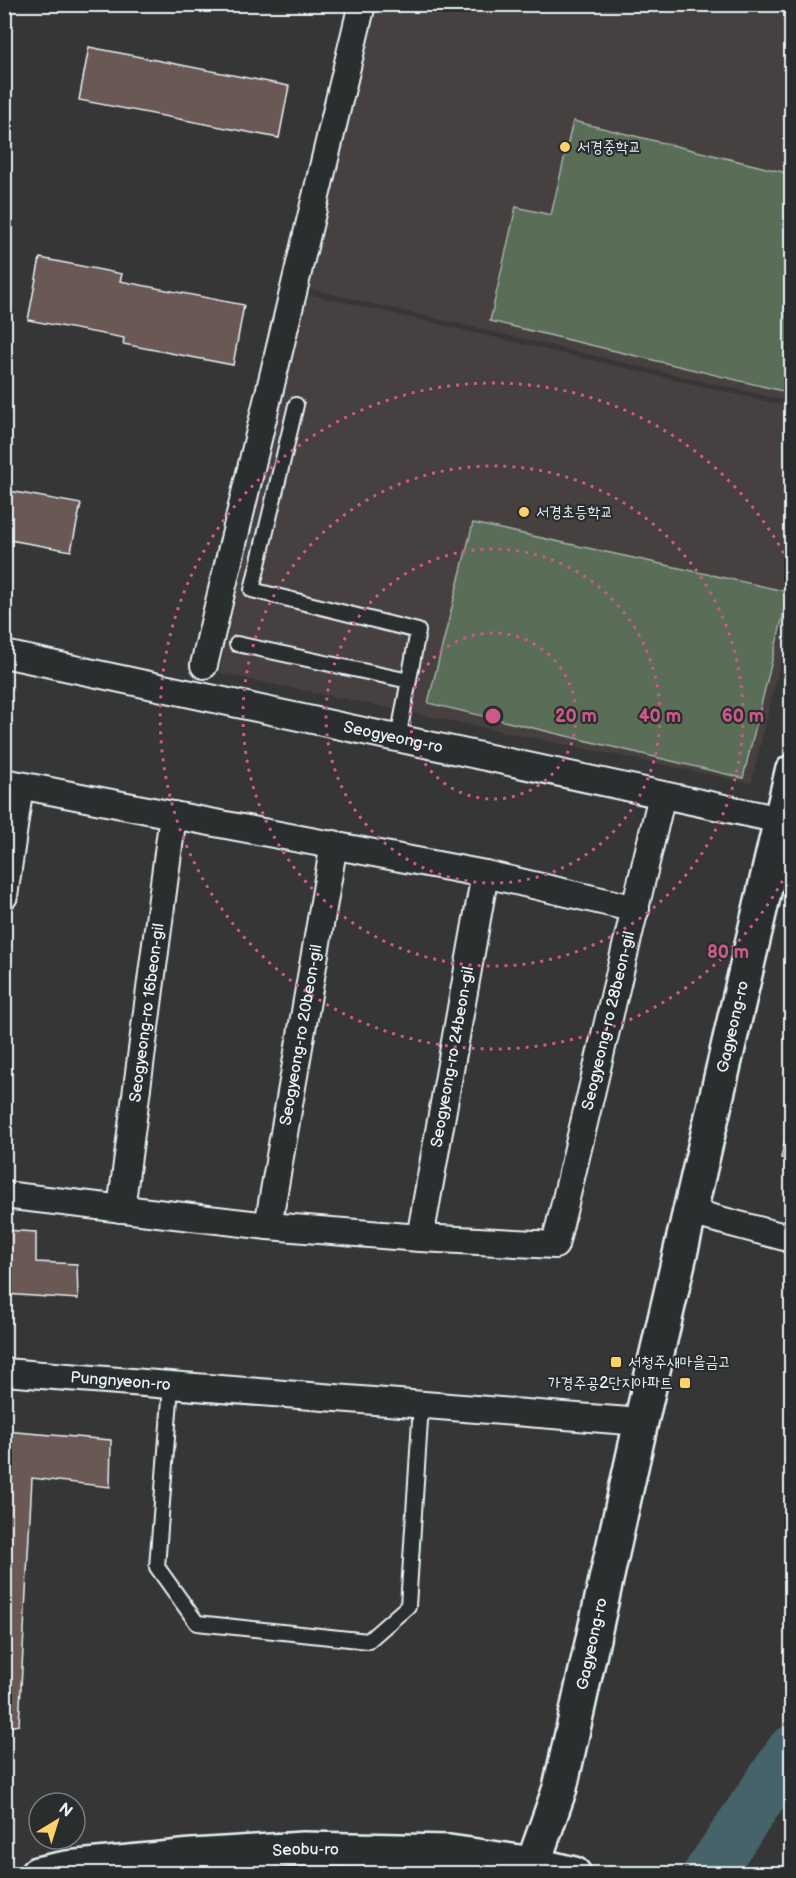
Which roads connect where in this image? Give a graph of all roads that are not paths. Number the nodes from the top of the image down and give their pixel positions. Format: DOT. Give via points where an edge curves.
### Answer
graph roads {
  1 [pos="362,4"];
  2 [pos="296,405"];
  3 [pos="237,644"];
  4 [pos="4,654"];
  5 [pos="204,665"];
  6 [pos="409,681"];
  7 [pos="398,739"];
  8 [pos="792,772"];
  9 [pos="12,783"];
  10 [pos="662,795"];
  11 [pos="173,815"];
  12 [pos="780,820"];
  13 [pos="334,844"];
  14 [pos="485,874"];
  15 [pos="4,896"];
  16 [pos="636,909"];
  17 [pos="4,1195"];
  18 [pos="121,1209"];
  19 [pos="690,1212"];
  20 [pos="268,1226"];
  21 [pos="420,1238"];
  22 [pos="792,1239"];
  23 [pos="4,1372"];
  24 [pos="171,1386"];
  25 [pos="421,1405"];
  26 [pos="641,1422"];
  27 [pos="530,1869"];
  28 [pos="37,1874"];
  29 [pos="574,1874"];
  1 -- 5 [label="street"];
  2 -- 6 [label="lane" via="252,590 418,631"];
  3 -- 6 [label="lane"];
  4 -- 7 [label="street, Seogyeong-ro"];
  6 -- 7 [label="lane"];
  7 -- 10 [label="street, Seogyeong-ro"];
  8 -- 12 [label="street, Gagyeong-ro"];
  9 -- 11 [label="street"];
  9 -- 15 [label="street"];
  10 -- 12 [label="street, Seogyeong-ro"];
  10 -- 16 [label="street, Seogyeong-ro 28beon-gil"];
  11 -- 13 [label="street"];
  11 -- 18 [label="street, Seogyeong-ro 16beon-gil"];
  12 -- 19 [label="street, Gagyeong-ro"];
  13 -- 14 [label="street"];
  13 -- 20 [label="street, Seogyeong-ro 20beon-gil"];
  14 -- 16 [label="street"];
  14 -- 21 [label="street, Seogyeong-ro 24beon-gil"];
  16 -- 21 [label="street, Seogyeong-ro 28beon-gil" via="555,1245"];
  17 -- 18 [label="street"];
  18 -- 20 [label="street"];
  19 -- 22 [label="street"];
  19 -- 26 [label="street, Gagyeong-ro"];
  20 -- 21 [label="street"];
  23 -- 24 [label="street, Pungnyeon-ro"];
  24 -- 25 [label="street, Pungnyeon-ro"];
  24 -- 25 [label="lane" via="157,1568 197,1623 368,1641 408,1606"];
  25 -- 26 [label="street"];
  26 -- 27 [label="street, Gagyeong-ro" via="560,1788"];
  27 -- 28 [label="street, Seobu-ro" via="449,1852 303,1849 192,1856"];
  27 -- 29 [label="street, Seobu-ro"];
}
